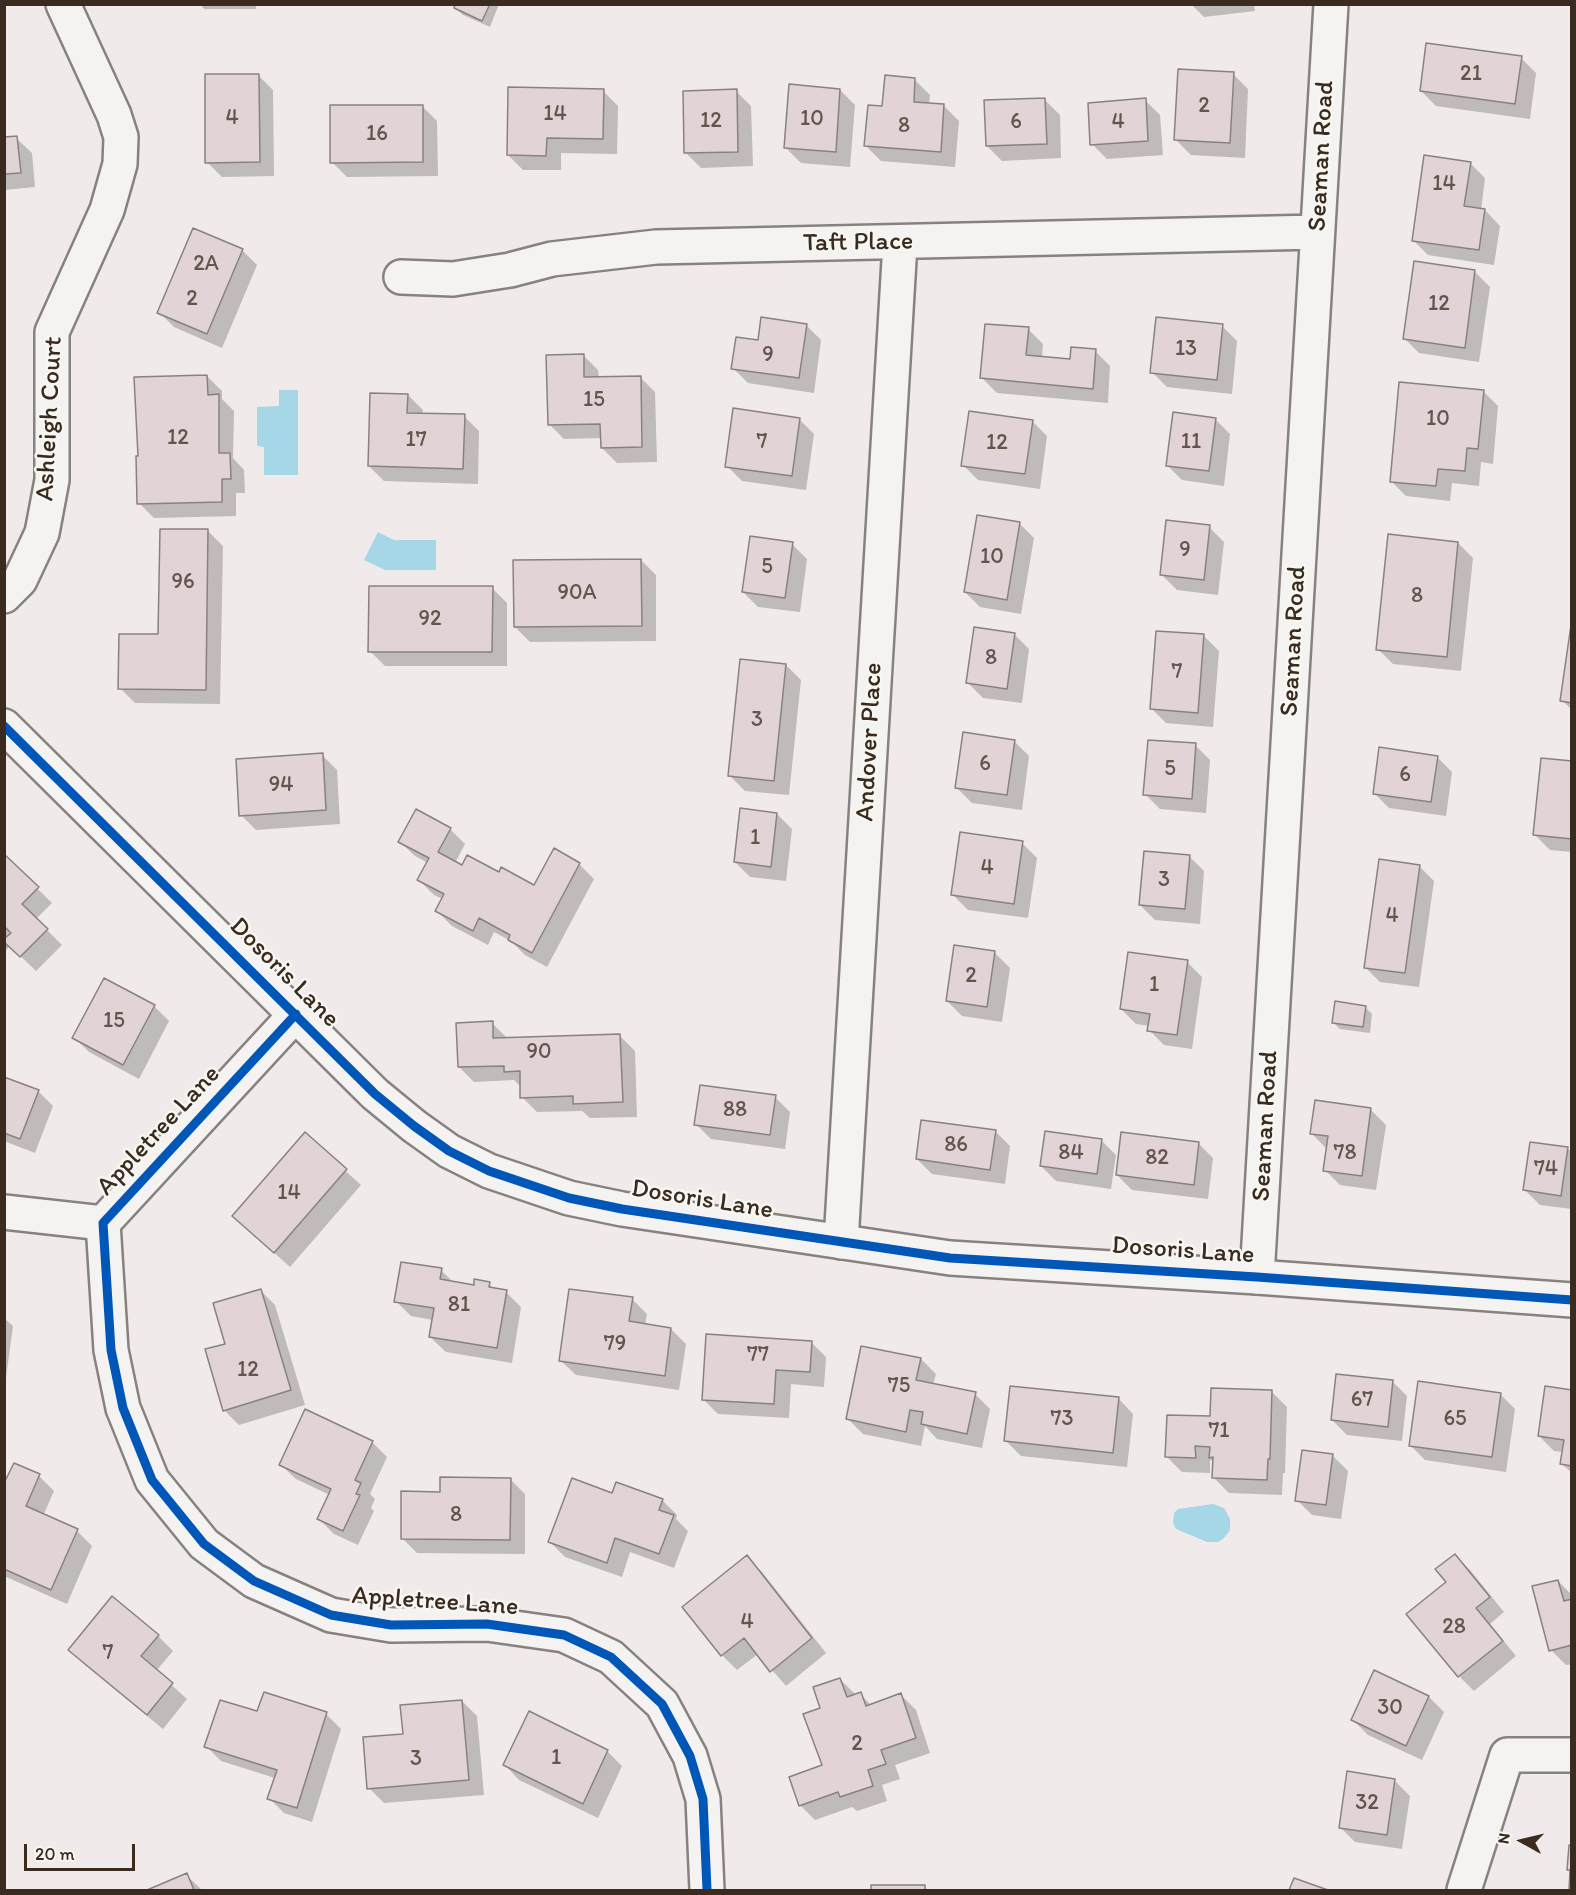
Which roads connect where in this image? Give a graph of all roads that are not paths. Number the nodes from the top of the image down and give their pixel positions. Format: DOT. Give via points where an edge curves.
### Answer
graph roads {
  1 [pos="63,4"];
  2 [pos="1331,4"];
  3 [pos="1317,232"];
  4 [pos="900,243"];
  5 [pos="401,277"];
  6 [pos="4,596"];
  7 [pos="4,726"];
  8 [pos="296,1014"];
  9 [pos="4,1212"];
  10 [pos="103,1222"];
  11 [pos="841,1242"];
  12 [pos="1257,1277"];
  13 [pos="1572,1300"];
  14 [pos="1572,1755"];
  15 [pos="707,1890"];
  16 [pos="1464,1890"];
  1 -- 6 [label="street, Ashleigh Court" via="114,115 121,136 120,164 107,210 52,332 52,480 42,532 20,580"];
  2 -- 3 [label="street, Seaman Road"];
  3 -- 4 [label="street, Taft Place"];
  3 -- 12 [label="street, Seaman Road"];
  4 -- 5 [label="street, Taft Place" via="656,247 552,259 453,279"];
  4 -- 11 [label="street, Andover Place"];
  7 -- 8 [label="street, Dosoris Lane"];
  8 -- 10 [label="street, Appletree Lane"];
  8 -- 11 [label="street, Dosoris Lane" via="375,1094 449,1151 489,1171 569,1198 622,1209"];
  9 -- 10 [label="street"];
  10 -- 15 [label="street, Appletree Lane" via="111,1350 123,1408 152,1480 204,1544 254,1581 331,1615 391,1625 487,1624 553,1633 611,1657 662,1704 690,1756 703,1799"];
  11 -- 12 [label="street, Dosoris Lane" via="950,1258"];
  12 -- 13 [label="street, Dosoris Lane"];
  14 -- 16 [label="street" via="1507,1755"];
}
